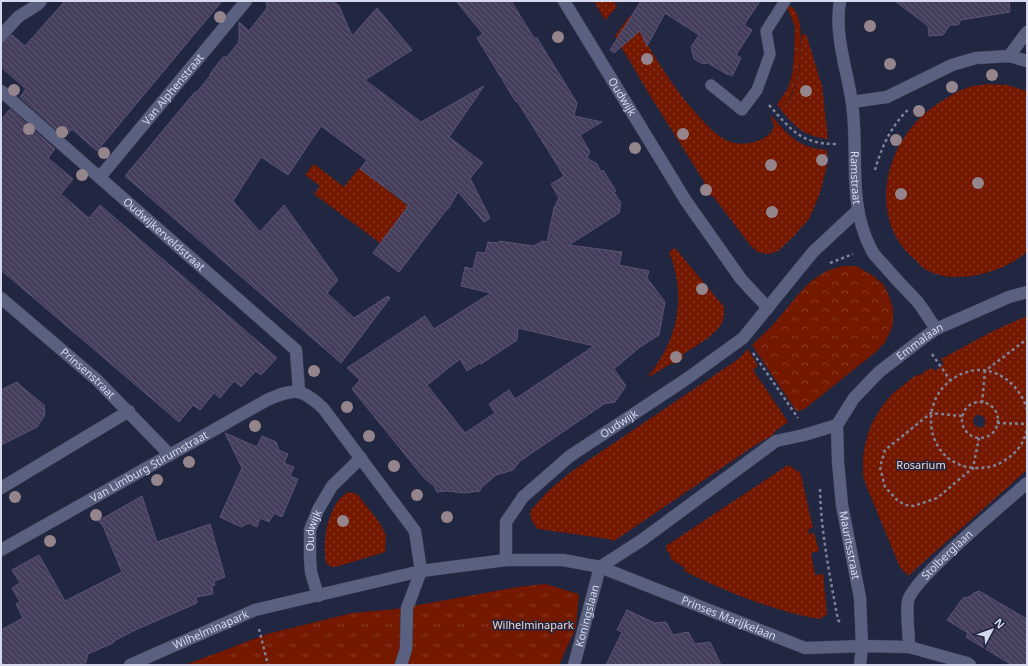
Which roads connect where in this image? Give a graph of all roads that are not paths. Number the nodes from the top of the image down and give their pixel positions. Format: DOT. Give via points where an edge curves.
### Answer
graph roads {
  1 [pos="41,1"];
  2 [pos="246,1"];
  3 [pos="564,1"];
  4 [pos="785,1"];
  5 [pos="840,1"];
  6 [pos="1027,32"];
  7 [pos="1,36"];
  8 [pos="1009,56"];
  9 [pos="1027,61"];
  10 [pos="711,85"];
  11 [pos="1,92"];
  12 [pos="852,102"];
  13 [pos="100,177"];
  14 [pos="857,211"];
  15 [pos="1027,292"];
  16 [pos="1,298"];
  17 [pos="768,308"];
  18 [pos="936,329"];
  19 [pos="299,392"];
  20 [pos="129,411"];
  21 [pos="837,425"];
  22 [pos="170,455"];
  23 [pos="361,458"];
  24 [pos="1027,483"];
  25 [pos="1,488"];
  26 [pos="1,550"];
  27 [pos="506,560"];
  28 [pos="600,567"];
  29 [pos="421,571"];
  30 [pos="318,596"];
  31 [pos="862,646"];
  32 [pos="909,647"];
  33 [pos="130,665"];
  34 [pos="401,665"];
  35 [pos="574,665"];
  36 [pos="860,665"];
  37 [pos="970,665"];
  1 -- 7 [label="street" via="18,17"];
  2 -- 13 [label="street, Van Alphenstraat"];
  3 -- 17 [label="street, Oudwijk" via="686,201 741,279"];
  4 -- 10 [label="lane" via="766,31 770,54 756,90 742,110"];
  5 -- 12 [label="street, Ramstraat" via="839,36"];
  6 -- 8 [label="street"];
  8 -- 9 [label="street"];
  8 -- 12 [label="street" via="976,58 952,65 887,97"];
  11 -- 13 [label="street, Oudwijkerveldstraat"];
  12 -- 14 [label="street, Ramstraat"];
  13 -- 19 [label="street, Oudwijkerveldstraat" via="296,350"];
  14 -- 17 [label="street, Oudwijk" via="812,252"];
  14 -- 18 [label="street, Ramstraat" via="871,250 918,303"];
  15 -- 18 [label="street, Emmalaan" via="1009,297"];
  16 -- 20 [label="street, Prinsenstraat" via="97,380"];
  17 -- 27 [label="street, Oudwijk" via="743,338 685,380 570,456 523,497 506,522"];
  18 -- 21 [label="street, Emmalaan" via="879,372 854,398"];
  19 -- 22 [label="street, Van Limburg Stirumstraat" via="282,393 267,400"];
  19 -- 23 [label="street" via="309,396 323,408"];
  20 -- 22 [label="street, Prinsenstraat"];
  20 -- 25 [label="street"];
  21 -- 28 [label="street" via="776,442 642,540"];
  21 -- 31 [label="street, Mauritsstraat" via="842,505 860,598"];
  22 -- 26 [label="street, Van Limburg Stirumstraat"];
  23 -- 29 [label="street" via="415,531"];
  23 -- 30 [label="street, Oudwijk" via="332,486 310,530 311,572"];
  24 -- 32 [label="street, Stolberglaan" via="939,561 917,585 908,600"];
  27 -- 28 [label="street, Wilhelminapark" via="562,560"];
  27 -- 29 [label="street, Wilhelminapark"];
  28 -- 31 [label="street, Prinses Marijkelaan" via="805,648"];
  28 -- 35 [label="street, Koningslaan"];
  29 -- 30 [label="street, Wilhelminapark"];
  29 -- 34 [label="street" via="407,608 406,649"];
  30 -- 33 [label="street, Wilhelminapark" via="255,610"];
  31 -- 32 [label="street, Prinses Marijkelaan"];
  31 -- 36 [label="street, Mauritsstraat"];
  32 -- 37 [label="street, Prinses Marijkelaan"];
}
